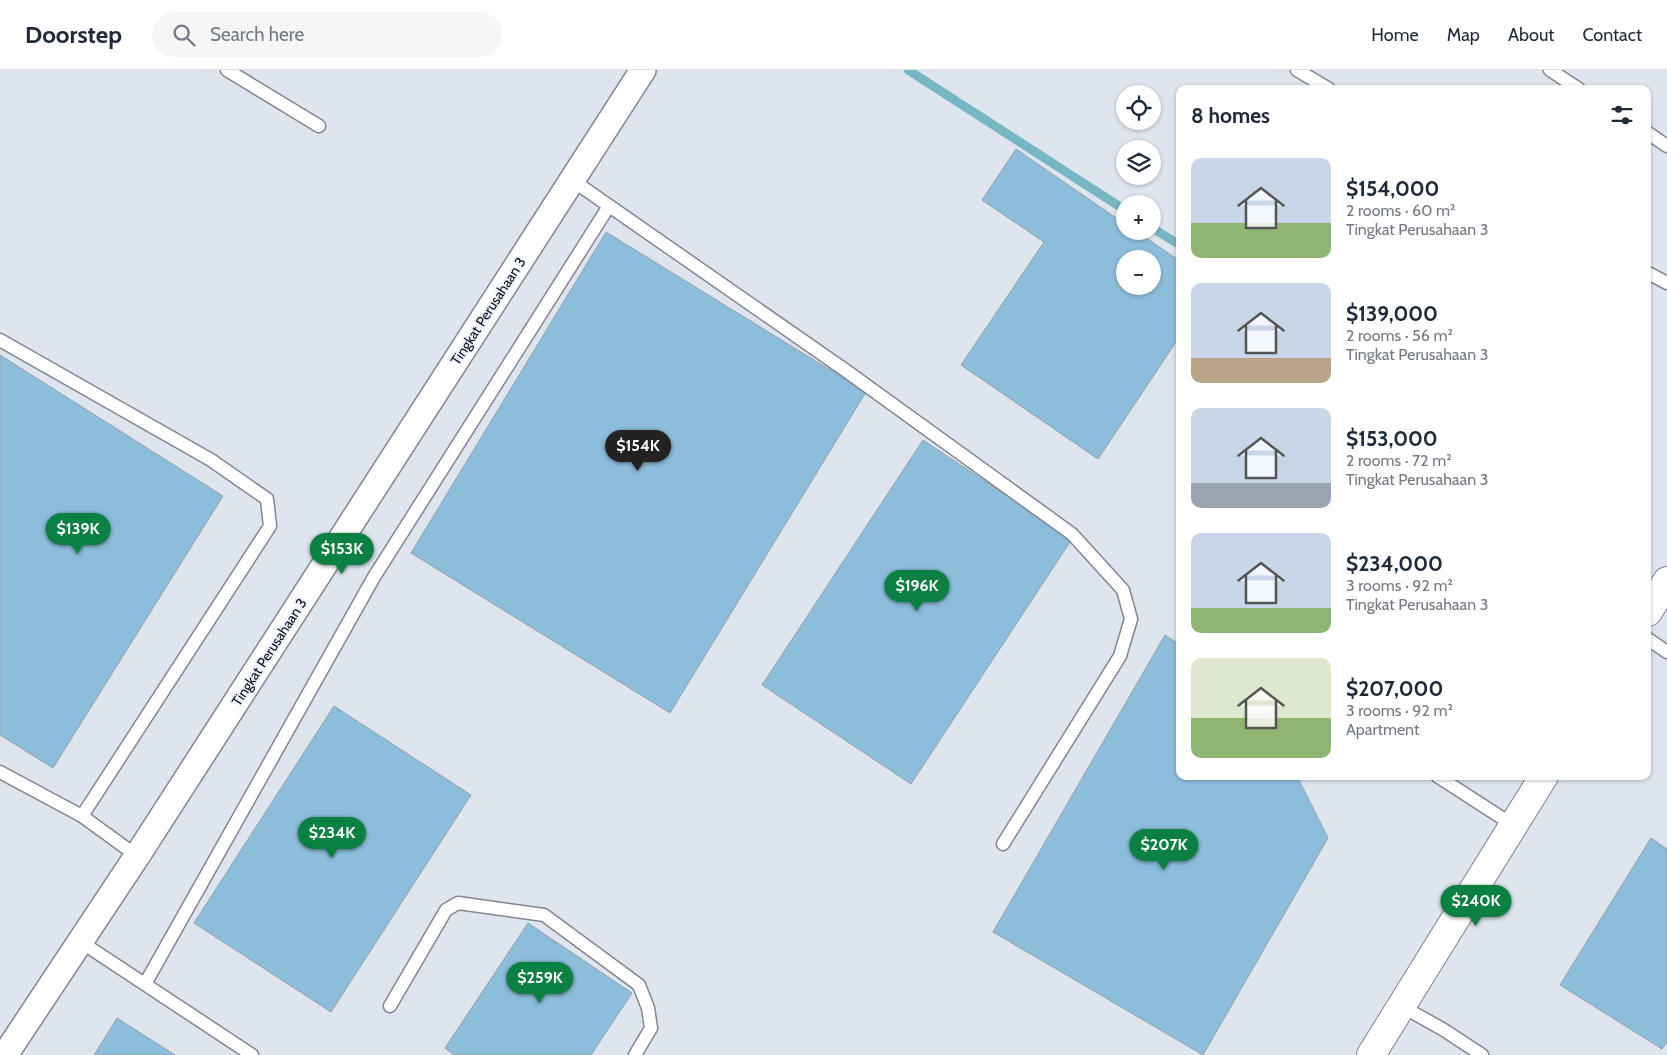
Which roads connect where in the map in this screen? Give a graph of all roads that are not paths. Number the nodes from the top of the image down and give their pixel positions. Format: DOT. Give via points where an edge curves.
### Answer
graph roads {
  1 [pos="227,70"];
  2 [pos="643,70"];
  3 [pos="1297,70"];
  4 [pos="1550,70"];
  5 [pos="1322,85"];
  6 [pos="1573,85"];
  7 [pos="319,126"];
  8 [pos="1651,135"];
  9 [pos="1667,146"];
  10 [pos="572,180"];
  11 [pos="609,206"];
  12 [pos="1651,275"];
  13 [pos="1667,283"];
  14 [pos="0,340"];
  15 [pos="1667,581"];
  16 [pos="1651,607"];
  17 [pos="1651,641"];
  18 [pos="1667,652"];
  19 [pos="0,772"];
  20 [pos="1443,780"];
  21 [pos="1541,780"];
  22 [pos="82,816"];
  23 [pos="1513,825"];
  24 [pos="1003,844"];
  25 [pos="137,856"];
  26 [pos="81,942"];
  27 [pos="145,984"];
  28 [pos="390,1006"];
  29 [pos="1403,1006"];
  30 [pos="5,1055"];
  31 [pos="252,1055"];
  32 [pos="635,1055"];
  33 [pos="1371,1055"];
  34 [pos="1482,1055"];
  1 -- 7 [label="lane"];
  2 -- 10 [label="street, Tingkat Perusahaan 3"];
  3 -- 5 [label="lane"];
  4 -- 6 [label="lane"];
  8 -- 9 [label="lane"];
  10 -- 11 [label="lane"];
  10 -- 25 [label="street, Tingkat Perusahaan 3"];
  11 -- 24 [label="lane" via="1072,534 1122,590 1131,618 1120,656"];
  11 -- 27 [label="lane" via="374,577"];
  12 -- 13 [label="lane"];
  14 -- 22 [label="lane" via="211,460 267,500 270,526"];
  15 -- 16 [label="street"];
  17 -- 18 [label="lane"];
  19 -- 22 [label="lane"];
  20 -- 23 [label="lane"];
  21 -- 23 [label="street"];
  22 -- 25 [label="lane"];
  23 -- 29 [label="street"];
  25 -- 26 [label="street, Tingkat Perusahaan 3"];
  26 -- 27 [label="lane"];
  26 -- 30 [label="street, Tingkat Perusahaan 3"];
  27 -- 31 [label="lane"];
  28 -- 32 [label="lane" via="446,910 458,903 544,914 639,985 651,1028"];
  29 -- 33 [label="street"];
  29 -- 34 [label="lane"];
}
